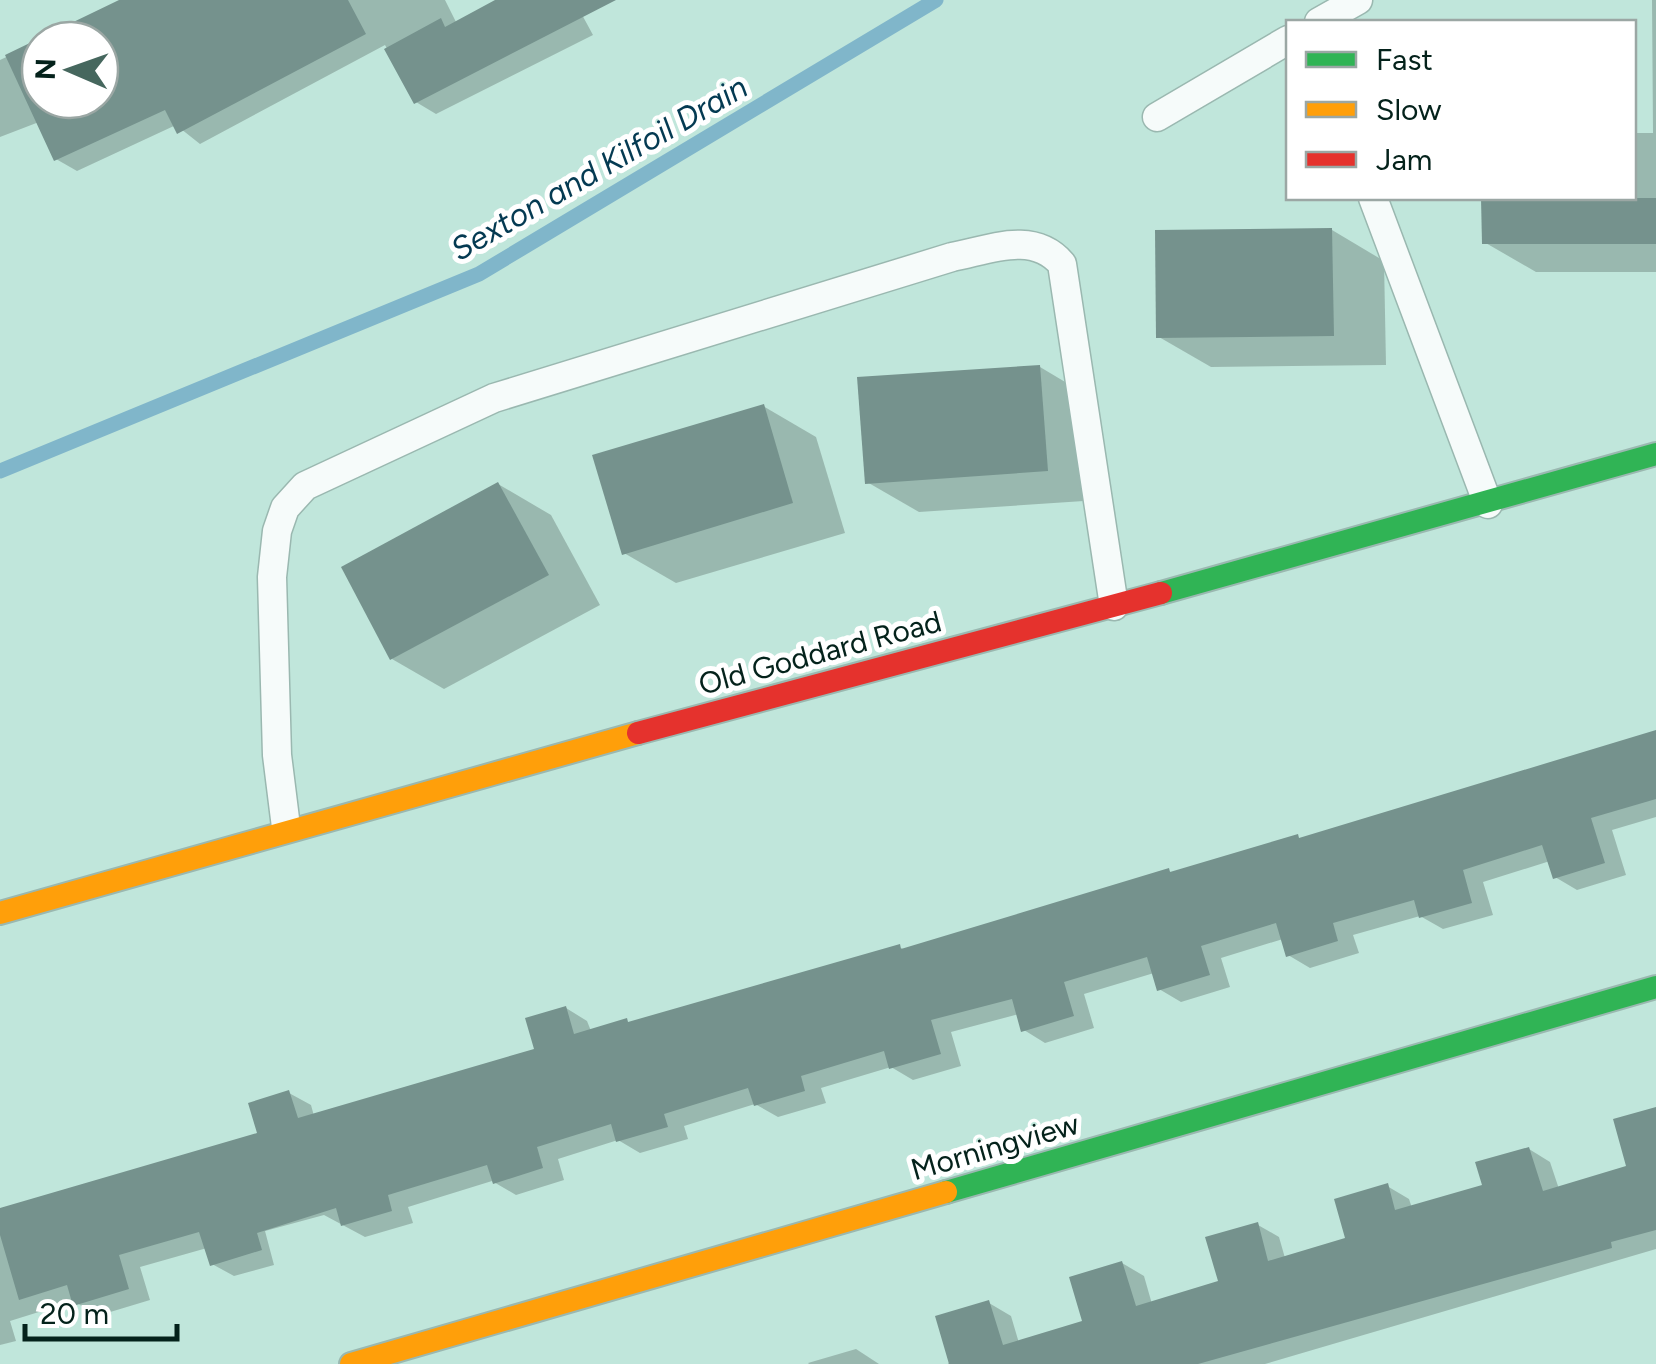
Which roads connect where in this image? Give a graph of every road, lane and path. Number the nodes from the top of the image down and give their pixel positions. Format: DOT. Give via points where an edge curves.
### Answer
graph roads {
  1 [pos="1358,0"];
  2 [pos="1323,20"];
  3 [pos="1286,41"];
  4 [pos="1157,117"];
  5 [pos="1374,200"];
  6 [pos="1656,454"];
  7 [pos="1488,504"];
  8 [pos="1114,606"];
  9 [pos="286,827"];
  10 [pos="0,912"];
  11 [pos="1656,987"];
  12 [pos="351,1364"];
  1 -- 2 [label="lane"];
  3 -- 4 [label="lane"];
  5 -- 7 [label="lane"];
  6 -- 7 [label="street, Old Goddard Road"];
  7 -- 8 [label="street, Old Goddard Road"];
  8 -- 9 [label="street, Old Goddard Road"];
  8 -- 9 [label="lane" via="1062,264 1050,250 1024,243 952,258 494,398 305,486 276,531 272,577"];
  9 -- 10 [label="street, Old Goddard Road"];
  11 -- 12 [label="street, Morningview"];
}
